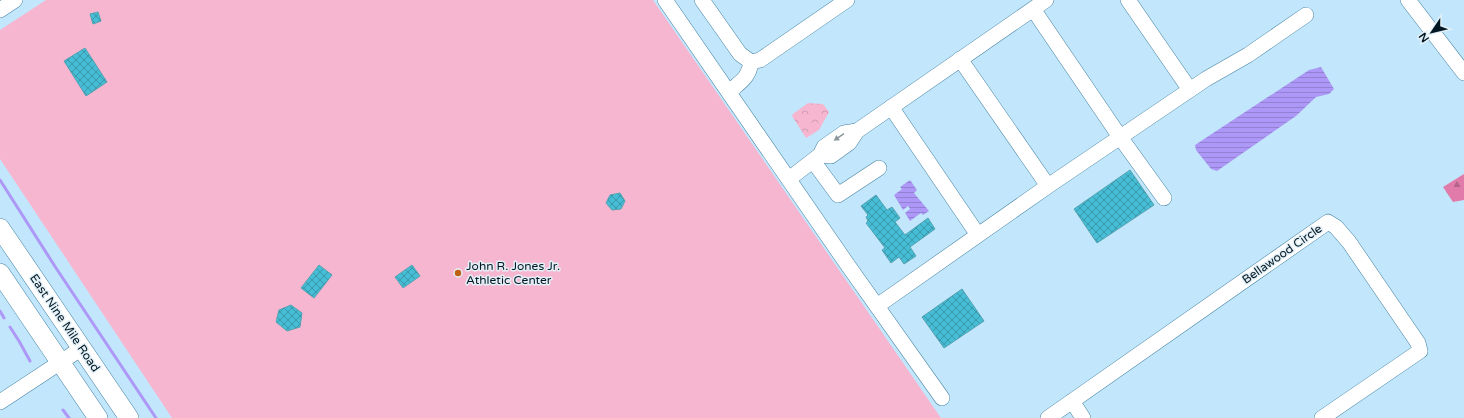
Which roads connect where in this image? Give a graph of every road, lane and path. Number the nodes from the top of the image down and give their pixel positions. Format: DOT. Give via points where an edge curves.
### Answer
graph roads {
  1 [pos="15,0"];
  2 [pos="665,0"];
  3 [pos="702,0"];
  4 [pos="847,0"];
  5 [pos="1046,0"];
  6 [pos="1128,0"];
  7 [pos="1408,0"];
  8 [pos="1033,9"];
  9 [pos="0,10"];
  10 [pos="1306,15"];
  11 [pos="960,59"];
  12 [pos="751,62"];
  13 [pos="1464,73"];
  14 [pos="1190,90"];
  15 [pos="729,92"];
  16 [pos="890,107"];
  17 [pos="1120,137"];
  18 [pos="816,158"];
  19 [pos="879,168"];
  20 [pos="789,179"];
  21 [pos="1048,186"];
  22 [pos="1164,198"];
  23 [pos="0,222"];
  24 [pos="0,228"];
  25 [pos="978,235"];
  26 [pos="7,245"];
  27 [pos="0,273"];
  28 [pos="877,306"];
  29 [pos="82,348"];
  30 [pos="57,364"];
  31 [pos="942,398"];
  32 [pos="1072,401"];
  33 [pos="0,402"];
  34 [pos="89,418"];
  35 [pos="98,418"];
  36 [pos="129,418"];
  37 [pos="1048,418"];
  38 [pos="1083,418"];
  39 [pos="1322,418"];
  1 -- 9 [label="street"];
  2 -- 15 [label="street"];
  3 -- 12 [label="street" via="740,54"];
  4 -- 12 [label="street" via="760,60"];
  5 -- 8 [label="street"];
  6 -- 14 [label="street"];
  7 -- 13 [label="street"];
  8 -- 11 [label="street"];
  8 -- 17 [label="street"];
  10 -- 14 [label="street"];
  11 -- 16 [label="street"];
  11 -- 21 [label="street"];
  12 -- 15 [label="street" via="750,72"];
  14 -- 17 [label="street"];
  15 -- 20 [label="street"];
  16 -- 18 [label="street" via="857,131 849,143 831,156"];
  16 -- 25 [label="street"];
  17 -- 21 [label="street"];
  17 -- 22 [label="street"];
  18 -- 19 [label="street" via="838,195"];
  18 -- 20 [label="street"];
  20 -- 28 [label="street"];
  21 -- 25 [label="street"];
  23 -- 26 [label="main road"];
  24 -- 26 [label="main road, East Nine Mile Road"];
  25 -- 28 [label="street"];
  26 -- 29 [label="main road, East Nine Mile Road"];
  27 -- 30 [label="main road" via="12,290 34,337"];
  28 -- 31 [label="street"];
  29 -- 30 [label="street"];
  29 -- 36 [label="main road, East Nine Mile Road"];
  30 -- 33 [label="street"];
  30 -- 34 [label="main road"];
  30 -- 35 [label="main road"];
  32 -- 37 [label="street, Bellawood Circle"];
  32 -- 38 [label="street"];
  32 -- 39 [label="street, Bellawood Circle" via="1328,222 1350,242 1418,343 1420,351"];
}
